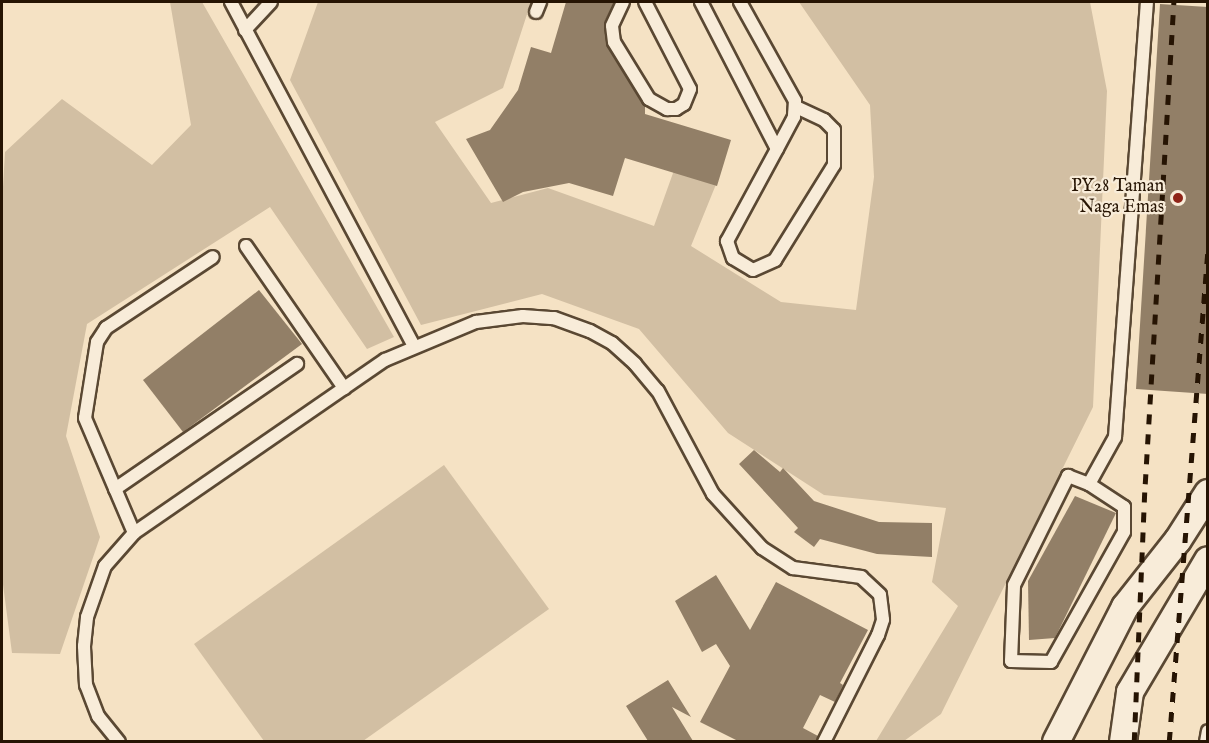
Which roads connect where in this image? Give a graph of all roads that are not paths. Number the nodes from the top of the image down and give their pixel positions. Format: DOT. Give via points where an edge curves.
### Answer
graph roads {
  1 [pos="231,2"];
  2 [pos="271,2"];
  3 [pos="623,2"];
  4 [pos="645,2"];
  5 [pos="701,2"];
  6 [pos="740,2"];
  7 [pos="1147,2"];
  8 [pos="245,30"];
  9 [pos="796,107"];
  10 [pos="777,149"];
  11 [pos="246,246"];
  12 [pos="213,257"];
  13 [pos="414,346"];
  14 [pos="297,364"];
  15 [pos="344,388"];
  16 [pos="1089,484"];
  17 [pos="115,489"];
  18 [pos="1208,493"];
  19 [pos="134,533"];
  20 [pos="1208,560"];
  21 [pos="1080,693"];
  22 [pos="1208,731"];
  23 [pos="118,741"];
  24 [pos="824,741"];
  25 [pos="1056,741"];
  26 [pos="1064,741"];
  27 [pos="1124,741"];
  28 [pos="1206,741"];
  1 -- 8 [label="lane"];
  2 -- 8 [label="lane"];
  3 -- 4 [label="lane" via="612,26 614,42 648,99 657,106 675,109 684,104 690,89"];
  5 -- 10 [label="lane"];
  6 -- 9 [label="lane"];
  7 -- 16 [label="lane" via="1115,437"];
  8 -- 13 [label="lane"];
  9 -- 10 [label="lane"];
  9 -- 10 [label="lane" via="824,120 834,130 834,165 775,260 753,270 733,258 727,241"];
  11 -- 15 [label="lane"];
  12 -- 17 [label="lane" via="99,337 85,418"];
  13 -- 15 [label="lane"];
  13 -- 24 [label="lane" via="476,322 523,316 554,318 590,331 620,350 658,391 713,494 762,549 793,568 850,573 873,585 880,595 883,620"];
  14 -- 17 [label="lane"];
  15 -- 19 [label="lane"];
  16 -- 16 [label="lane" via="1068,476 1014,585 1011,661 1051,662 1124,532 1124,507"];
  17 -- 19 [label="lane"];
  18 -- 21 [label="street" via="1178,540 1125,607"];
  19 -- 23 [label="lane" via="105,566 87,617 84,646 86,685 98,716"];
  20 -- 27 [label="street" via="1130,692"];
  21 -- 25 [label="street"];
  21 -- 26 [label="street"];
  22 -- 28 [label="lane"];
}
